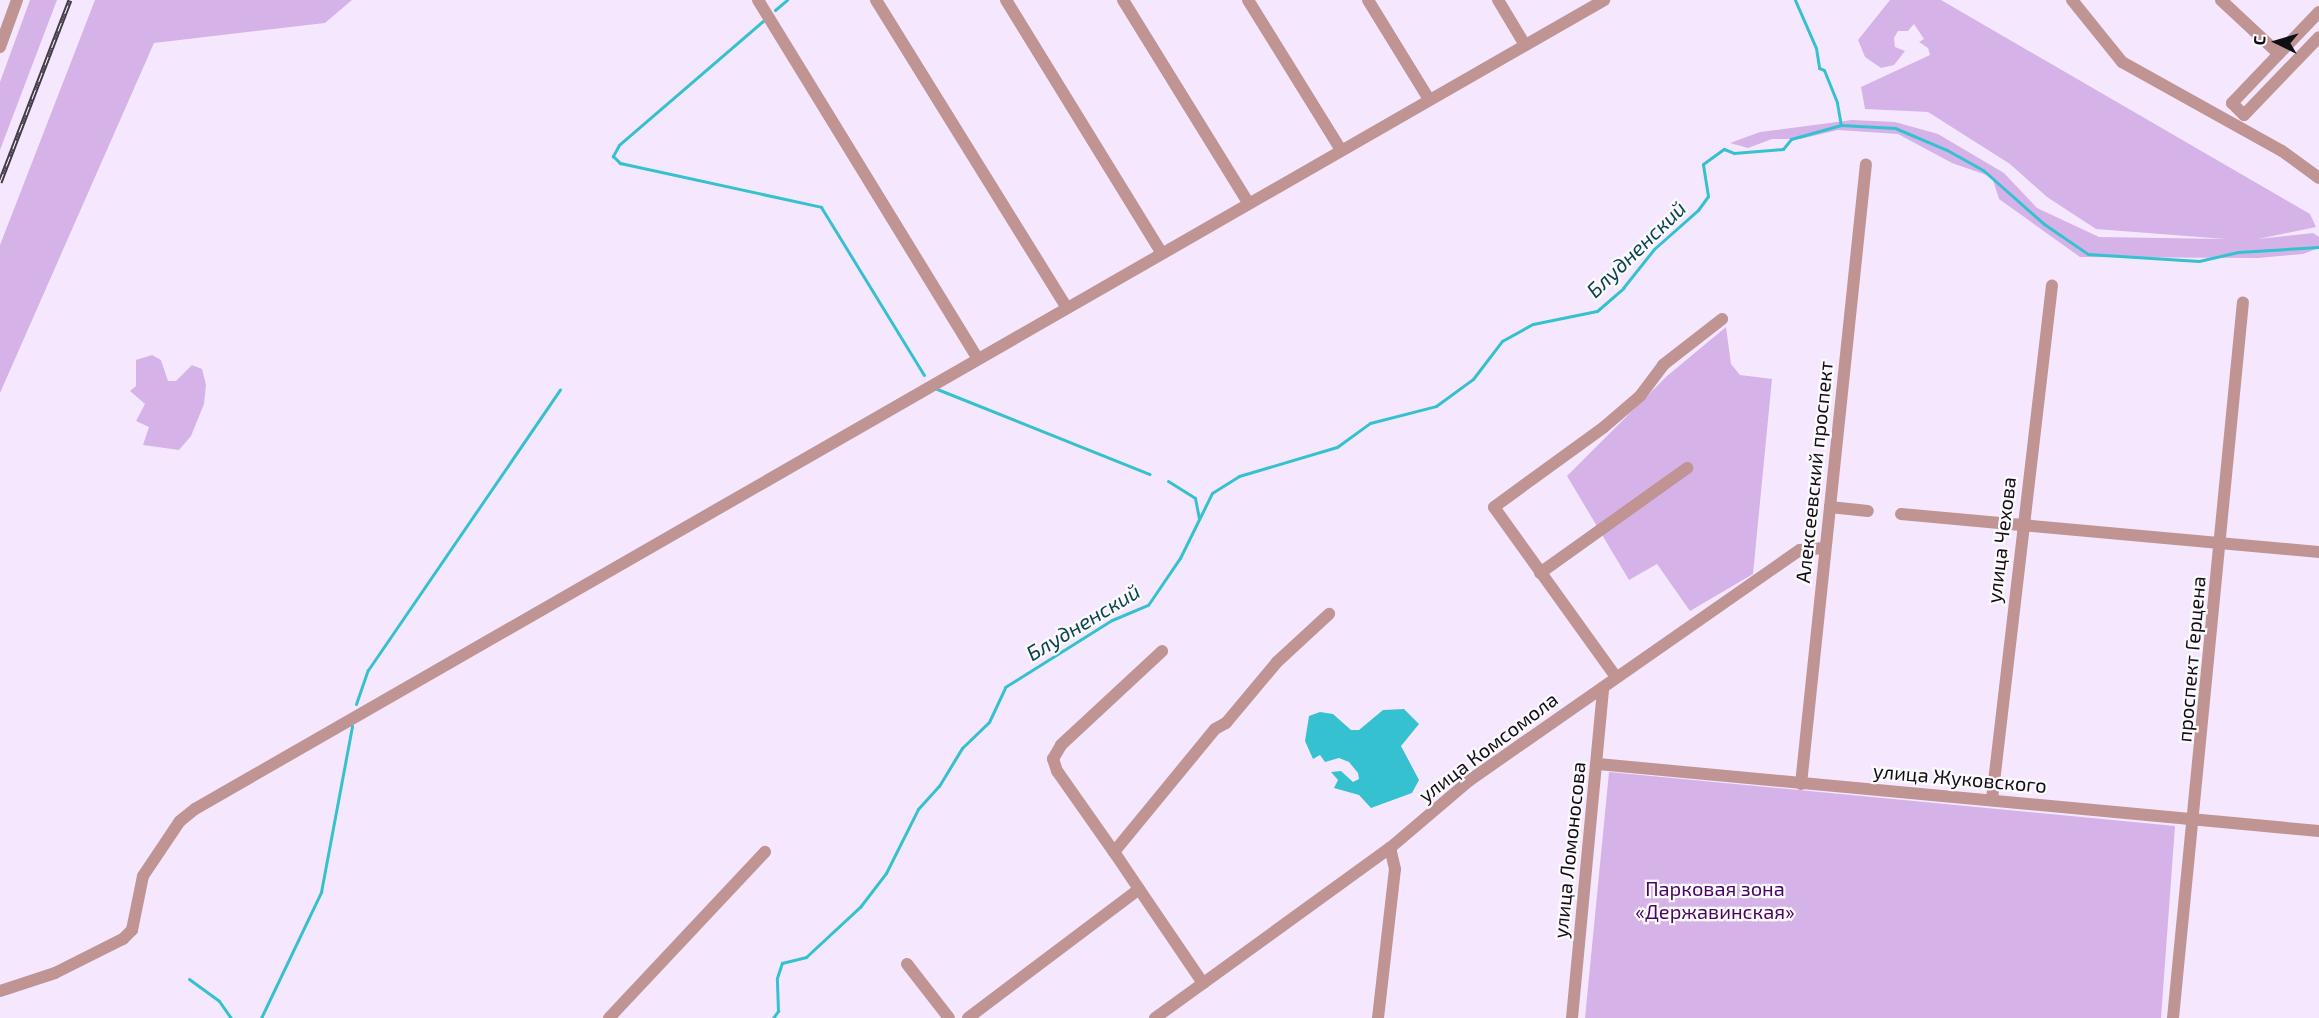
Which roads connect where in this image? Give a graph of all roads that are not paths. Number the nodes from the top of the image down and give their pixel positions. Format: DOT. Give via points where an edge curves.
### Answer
graph roads {
  1 [pos="17,0"];
  2 [pos="758,0"];
  3 [pos="876,0"];
  4 [pos="1005,0"];
  5 [pos="1123,0"];
  6 [pos="1248,0"];
  7 [pos="1368,0"];
  8 [pos="1498,0"];
  9 [pos="1604,0"];
  10 [pos="2072,0"];
  11 [pos="2221,0"];
  12 [pos="2319,12"];
  13 [pos="2319,37"];
  14 [pos="1525,45"];
  15 [pos="0,47"];
  16 [pos="2279,54"];
  17 [pos="1429,99"];
  18 [pos="1341,150"];
  19 [pos="1866,164"];
  20 [pos="2319,178"];
  21 [pos="1248,202"];
  22 [pos="1161,252"];
  23 [pos="2052,285"];
  24 [pos="2243,302"];
  25 [pos="1066,307"];
  26 [pos="1722,319"];
  27 [pos="977,358"];
  28 [pos="1688,468"];
  29 [pos="1830,507"];
  30 [pos="1868,511"];
  31 [pos="1901,514"];
  32 [pos="2022,525"];
  33 [pos="2222,542"];
  34 [pos="1824,548"];
  35 [pos="2319,552"];
  36 [pos="1540,573"];
  37 [pos="1329,614"];
  38 [pos="1162,651"];
  39 [pos="1616,677"];
  40 [pos="1603,687"];
  41 [pos="1598,764"];
  42 [pos="1801,784"];
  43 [pos="1992,799"];
  44 [pos="2195,821"];
  45 [pos="2319,831"];
  46 [pos="1390,848"];
  47 [pos="765,852"];
  48 [pos="1114,852"];
  49 [pos="1139,889"];
  50 [pos="907,964"];
  51 [pos="1203,983"];
  52 [pos="0,991"];
  53 [pos="1178,1001"];
  54 [pos="609,1018"];
  55 [pos="949,1018"];
  56 [pos="968,1018"];
  57 [pos="1155,1018"];
  58 [pos="1176,1018"];
  59 [pos="1378,1018"];
  60 [pos="1572,1018"];
  61 [pos="2173,1018"];
  1 -- 15 [label="street"];
  2 -- 27 [label="street"];
  3 -- 25 [label="street"];
  4 -- 22 [label="street"];
  5 -- 21 [label="street"];
  6 -- 18 [label="street"];
  7 -- 17 [label="street"];
  8 -- 14 [label="street"];
  9 -- 14 [label="street"];
  10 -- 20 [label="street" via="2122,62 2282,151"];
  11 -- 16 [label="street"];
  12 -- 16 [label="street"];
  13 -- 16 [label="street" via="2244,115 2232,103"];
  14 -- 17 [label="street"];
  17 -- 18 [label="street"];
  18 -- 21 [label="street"];
  19 -- 29 [label="street, Алексеевский проспект"];
  21 -- 22 [label="street"];
  22 -- 25 [label="street"];
  23 -- 32 [label="street, улица Чехова"];
  24 -- 33 [label="street, проспект Герцена"];
  25 -- 27 [label="street"];
  26 -- 36 [label="street" via="1663,365 1640,396 1604,427 1494,507"];
  27 -- 52 [label="street" via="195,809 180,821 143,876 132,930 123,939 55,973"];
  28 -- 36 [label="street"];
  29 -- 30 [label="street"];
  29 -- 34 [label="street, Алексеевский проспект"];
  31 -- 32 [label="street"];
  32 -- 33 [label="street" via="2210,544"];
  32 -- 43 [label="street, улица Чехова"];
  33 -- 35 [label="street"];
  33 -- 44 [label="street, проспект Герцена"];
  34 -- 39 [label="street, улица Комсомола" via="1800,550"];
  34 -- 42 [label="street, Алексеевский проспект"];
  36 -- 39 [label="street"];
  37 -- 48 [label="street" via="1277,662 1226,723 1215,729"];
  38 -- 48 [label="street" via="1061,745 1053,759 1056,771"];
  39 -- 40 [label="street, улица Комсомола"];
  40 -- 41 [label="street, улица Ломоносова"];
  40 -- 46 [label="street, улица Комсомола" via="1470,780"];
  41 -- 42 [label="street, улица Жуковского"];
  41 -- 60 [label="street, улица Ломоносова"];
  42 -- 43 [label="street, улица Жуковского"];
  43 -- 44 [label="street, улица Жуковского"];
  44 -- 45 [label="street, улица Жуковского"];
  44 -- 61 [label="street, проспект Герцена"];
  46 -- 51 [label="street, улица Комсомола"];
  46 -- 59 [label="street" via="1395,868"];
  47 -- 54 [label="street"];
  48 -- 49 [label="street"];
  49 -- 51 [label="street"];
  49 -- 56 [label="street"];
  50 -- 55 [label="street"];
  51 -- 53 [label="street, улица Комсомола"];
  53 -- 57 [label="street, улица Комсомола"];
  53 -- 58 [label="street"];
}
